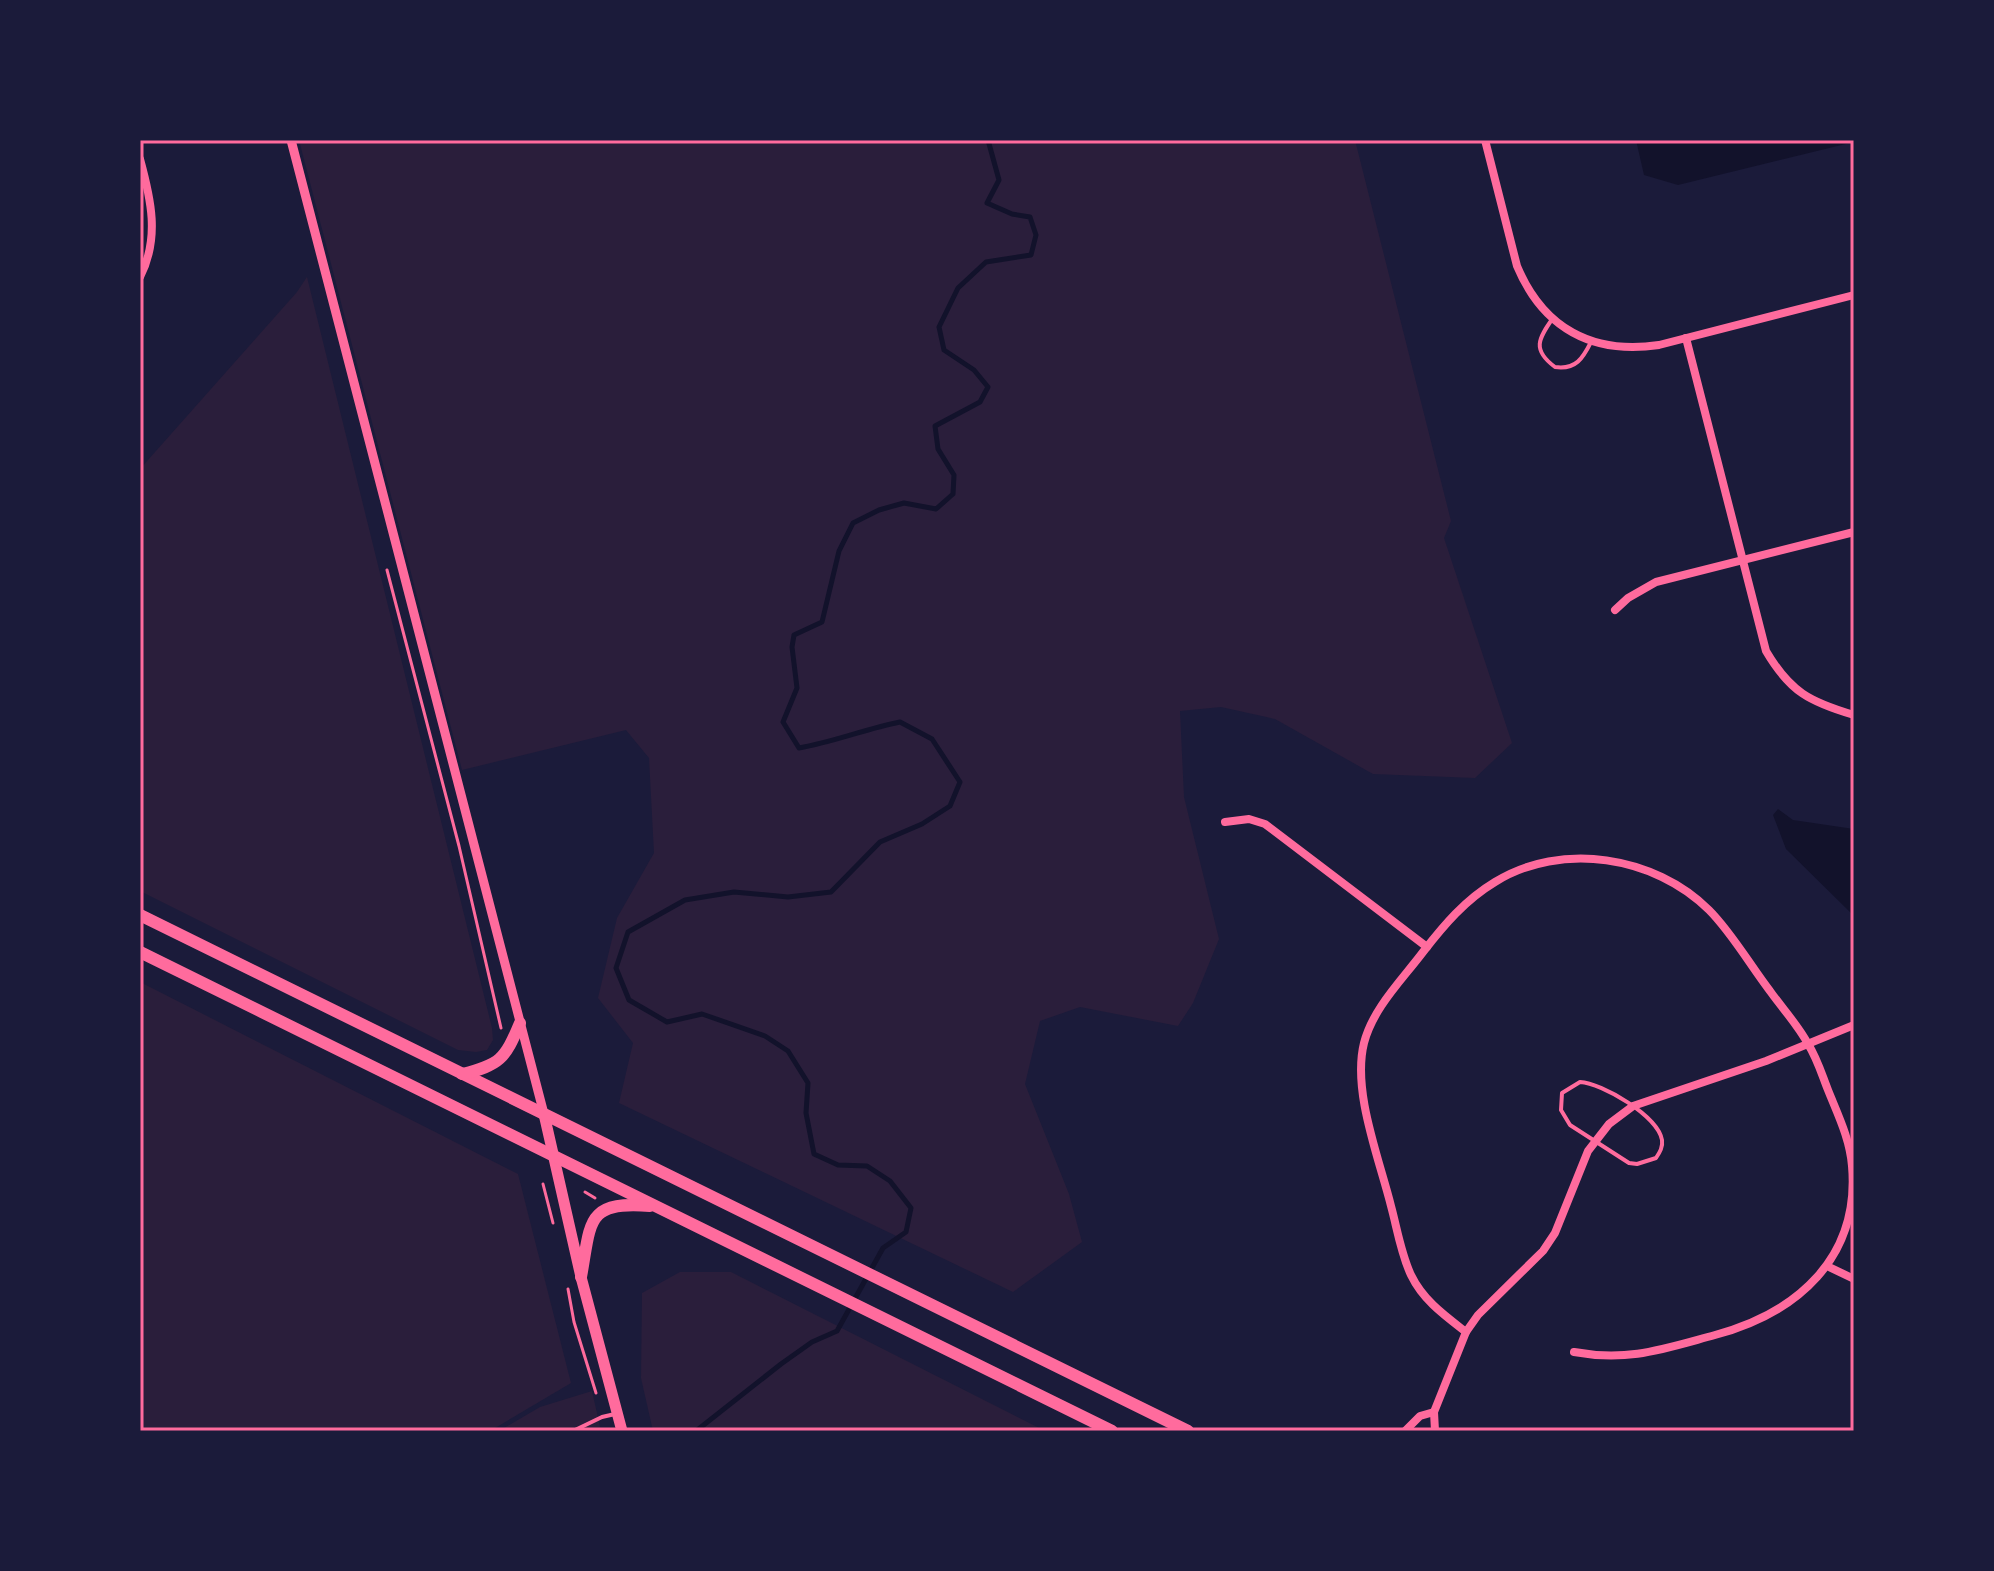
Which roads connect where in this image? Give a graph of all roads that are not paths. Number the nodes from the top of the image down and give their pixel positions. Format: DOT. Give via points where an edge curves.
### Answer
graph roads {
  1 [pos="291,140"];
  2 [pos="1485,140"];
  3 [pos="140,159"];
  4 [pos="140,277"];
  5 [pos="1854,295"];
  6 [pos="1553,318"];
  7 [pos="1686,338"];
  8 [pos="1591,342"];
  9 [pos="1854,532"];
  10 [pos="1742,560"];
  11 [pos="1615,610"];
  12 [pos="1854,715"];
  13 [pos="1225,822"];
  14 [pos="140,915"];
  15 [pos="1427,947"];
  16 [pos="140,952"];
  17 [pos="520,1023"];
  18 [pos="1854,1025"];
  19 [pos="1809,1045"];
  20 [pos="462,1074"];
  21 [pos="1633,1106"];
  22 [pos="544,1114"];
  23 [pos="1595,1141"];
  24 [pos="552,1155"];
  25 [pos="657,1207"];
  26 [pos="1827,1266"];
  27 [pos="581,1277"];
  28 [pos="1854,1279"];
  29 [pos="1466,1332"];
  30 [pos="1574,1352"];
  31 [pos="1434,1412"];
  32 [pos="617,1413"];
  33 [pos="573,1431"];
  34 [pos="622,1431"];
  35 [pos="1112,1431"];
  36 [pos="1188,1431"];
  37 [pos="1405,1431"];
  38 [pos="1435,1431"];
  1 -- 17 [label="street"];
  2 -- 6 [label="street" via="1517,266"];
  3 -- 4 [label="street" via="153,212 152,244"];
  5 -- 7 [label="street"];
  6 -- 8 [label="street"];
  6 -- 8 [label="lane" via="1539,345 1555,367 1576,365"];
  7 -- 8 [label="street" via="1630,348"];
  7 -- 10 [label="street"];
  9 -- 10 [label="street"];
  10 -- 11 [label="street" via="1656,582"];
  10 -- 12 [label="street" via="1766,651 1779,673 1818,705"];
  13 -- 15 [label="street" via="1249,819 1265,824"];
  14 -- 20 [label="main road"];
  15 -- 19 [label="street" via="1467,902 1497,880 1529,867 1566,859 1608,860 1644,869 1679,885 1711,911"];
  15 -- 29 [label="street" via="1377,1012 1365,1041 1362,1085 1411,1275 1435,1309"];
  16 -- 24 [label="main road"];
  17 -- 20 [label="main road" via="499,1061"];
  17 -- 22 [label="street"];
  18 -- 19 [label="street"];
  19 -- 21 [label="street"];
  19 -- 26 [label="street" via="1845,1131 1852,1165 1847,1215"];
  20 -- 22 [label="main road"];
  21 -- 23 [label="street"];
  21 -- 23 [label="lane" via="1658,1130 1662,1145 1656,1158 1629,1163"];
  21 -- 23 [label="lane" via="1588,1082 1562,1093 1564,1117"];
  22 -- 24 [label="main road"];
  22 -- 36 [label="main road"];
  23 -- 29 [label="street" via="1543,1251"];
  24 -- 25 [label="main road"];
  24 -- 27 [label="main road"];
  25 -- 27 [label="main road" via="604,1209 590,1226"];
  25 -- 35 [label="main road"];
  26 -- 28 [label="street"];
  26 -- 30 [label="street" via="1797,1298 1743,1327 1624,1357"];
  27 -- 32 [label="main road"];
  29 -- 31 [label="street"];
  31 -- 37 [label="street" via="1420,1416"];
  31 -- 38 [label="street"];
  32 -- 33 [label="lane"];
  32 -- 34 [label="main road"];
}
